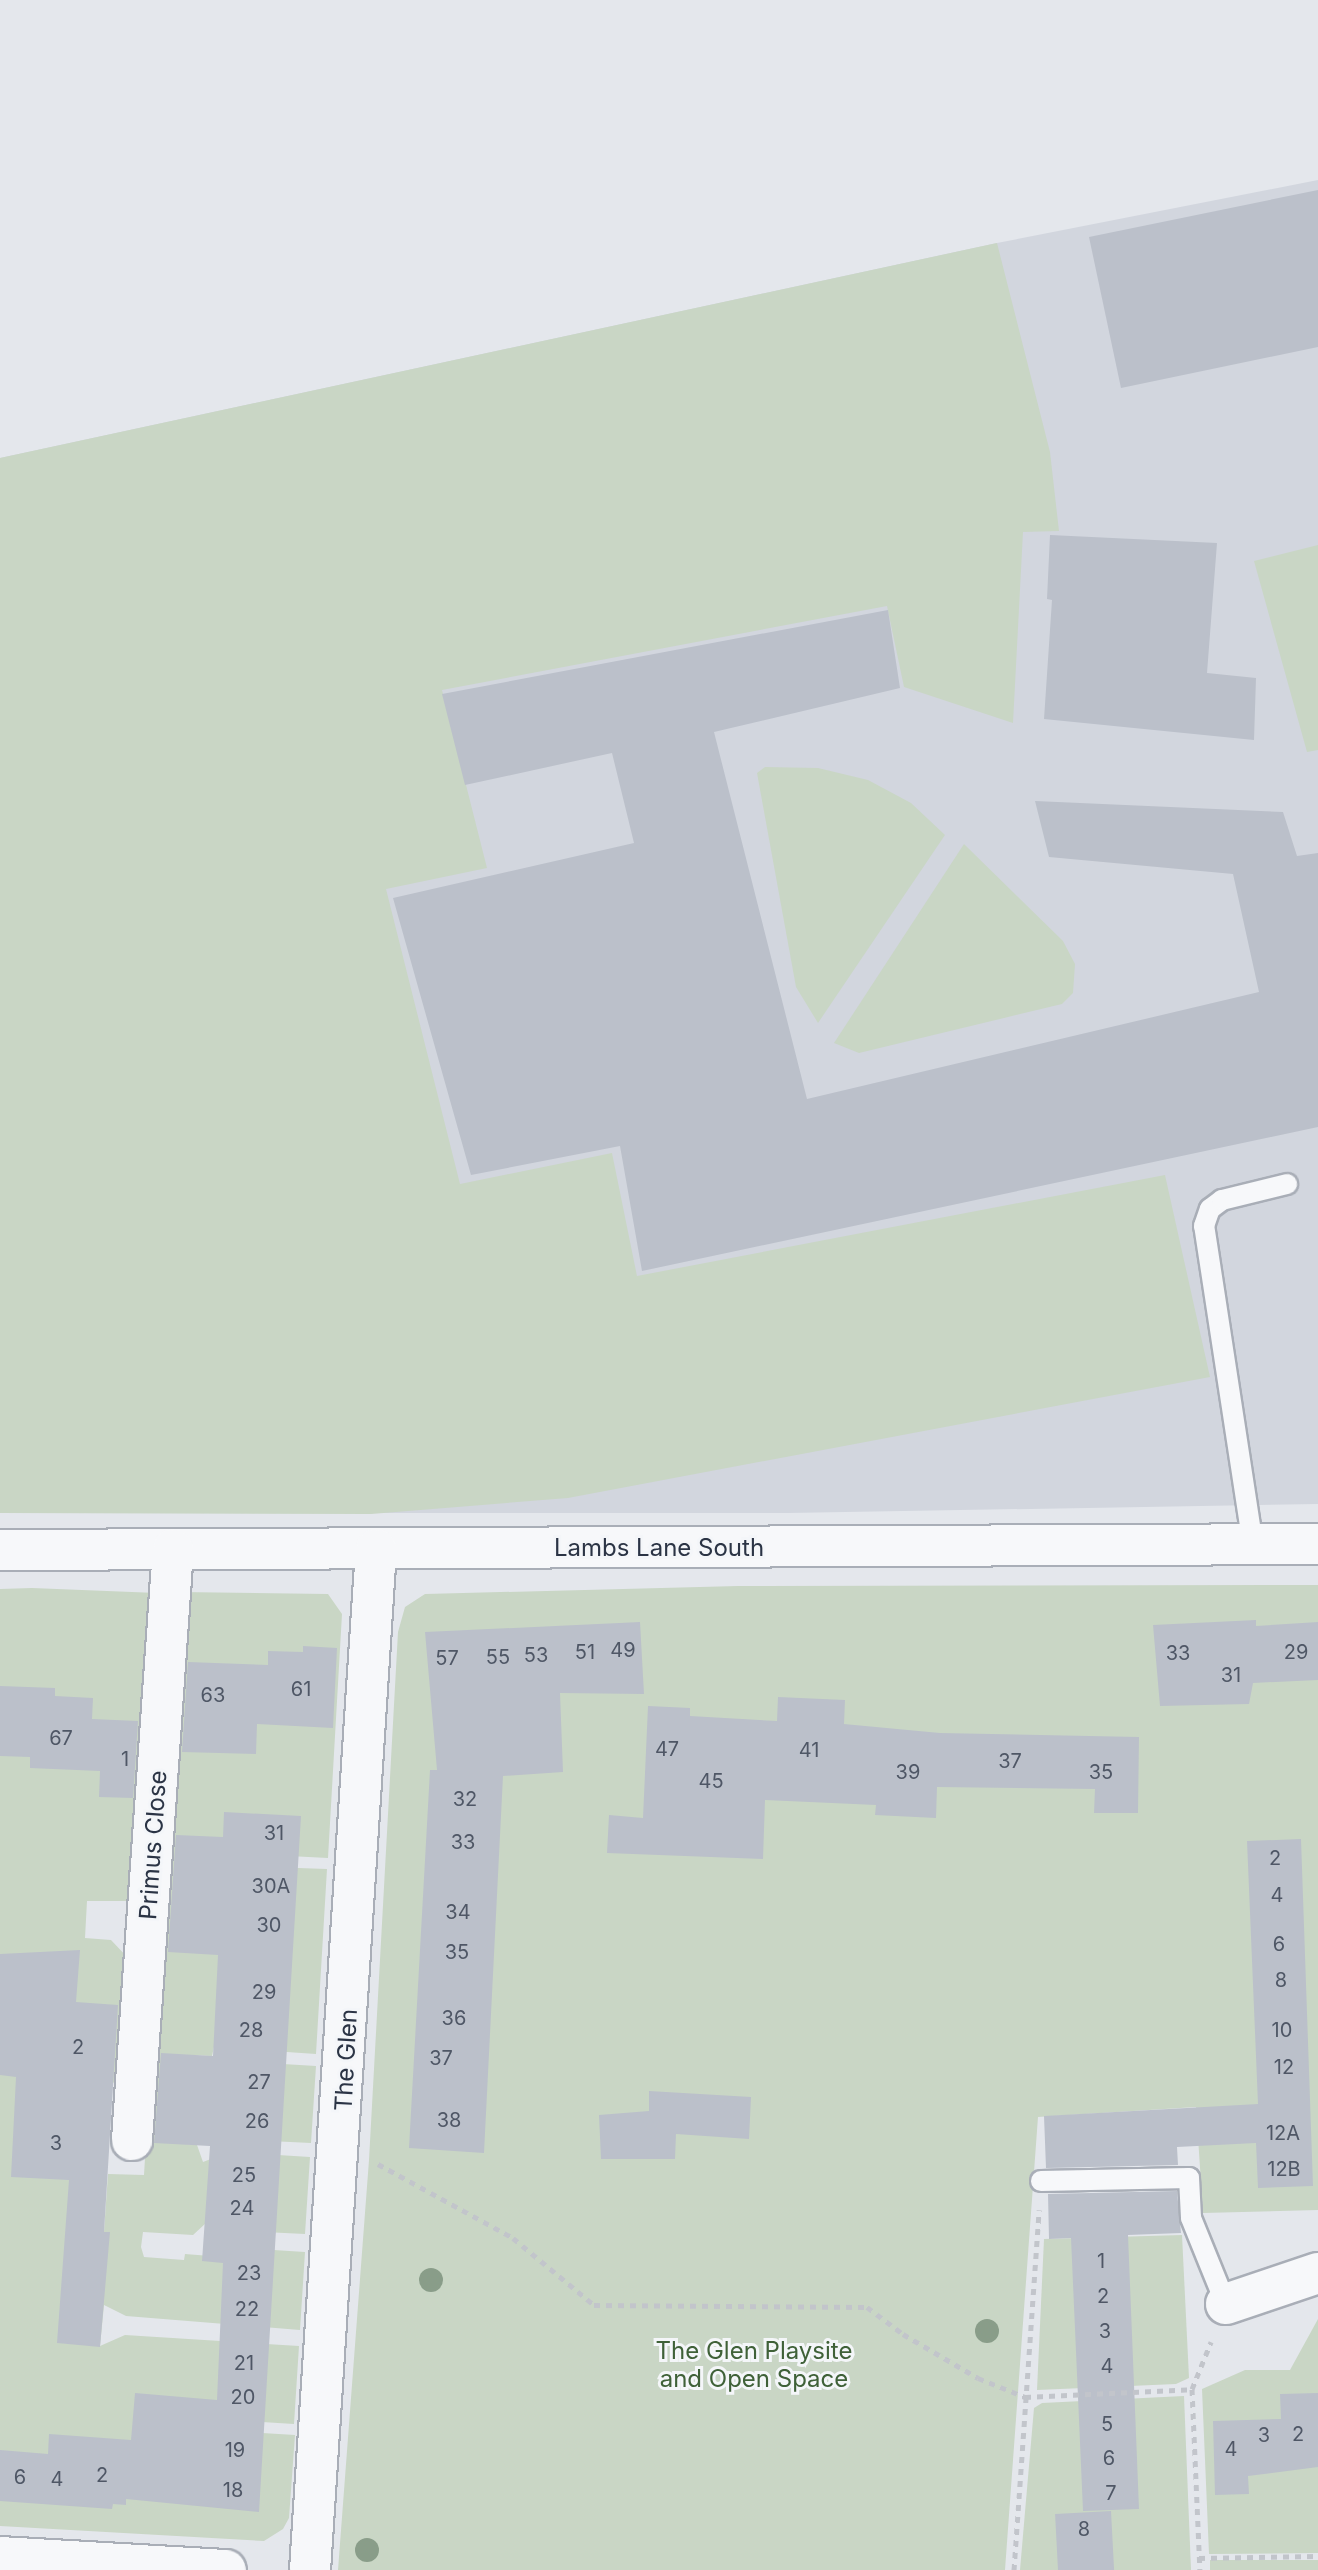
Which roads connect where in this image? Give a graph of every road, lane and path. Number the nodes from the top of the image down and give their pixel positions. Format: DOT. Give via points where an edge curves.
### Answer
graph roads {
  1 [pos="1287,1184"];
  2 [pos="1318,1544"];
  3 [pos="1253,1545"];
  4 [pos="173,1549"];
  5 [pos="376,1549"];
  6 [pos="0,1550"];
  7 [pos="132,2140"];
  8 [pos="341,2146"];
  9 [pos="1041,2181"];
  10 [pos="1318,2273"];
  11 [pos="1226,2304"];
  12 [pos="1192,2389"];
  13 [pos="1025,2397"];
  14 [pos="1318,2556"];
  15 [pos="0,2557"];
  16 [pos="1199,2558"];
  17 [pos="226,2570"];
  18 [pos="310,2570"];
  19 [pos="1014,2570"];
  20 [pos="1200,2570"];
  1 -- 3 [label="lane" via="1222,1200 1210,1209 1204,1226"];
  2 -- 3 [label="street, Lambs Lane South"];
  3 -- 5 [label="street, Lambs Lane South"];
  4 -- 5 [label="street, Lambs Lane South"];
  4 -- 6 [label="street, Lambs Lane South"];
  4 -- 7 [label="street, Primus Close"];
  5 -- 8 [label="street, The Glen"];
  8 -- 13 [label="path" via="513,2238 594,2305 867,2307 978,2378"];
  8 -- 18 [label="street, The Glen"];
  9 -- 11 [label="lane" via="1189,2178 1191,2218"];
  9 -- 13 [label="path"];
  10 -- 11 [label="street"];
  11 -- 12 [label="path"];
  12 -- 13 [label="path"];
  12 -- 16 [label="path"];
  13 -- 19 [label="path"];
  14 -- 16 [label="path"];
  15 -- 17 [label="street"];
  16 -- 20 [label="path"];
}
